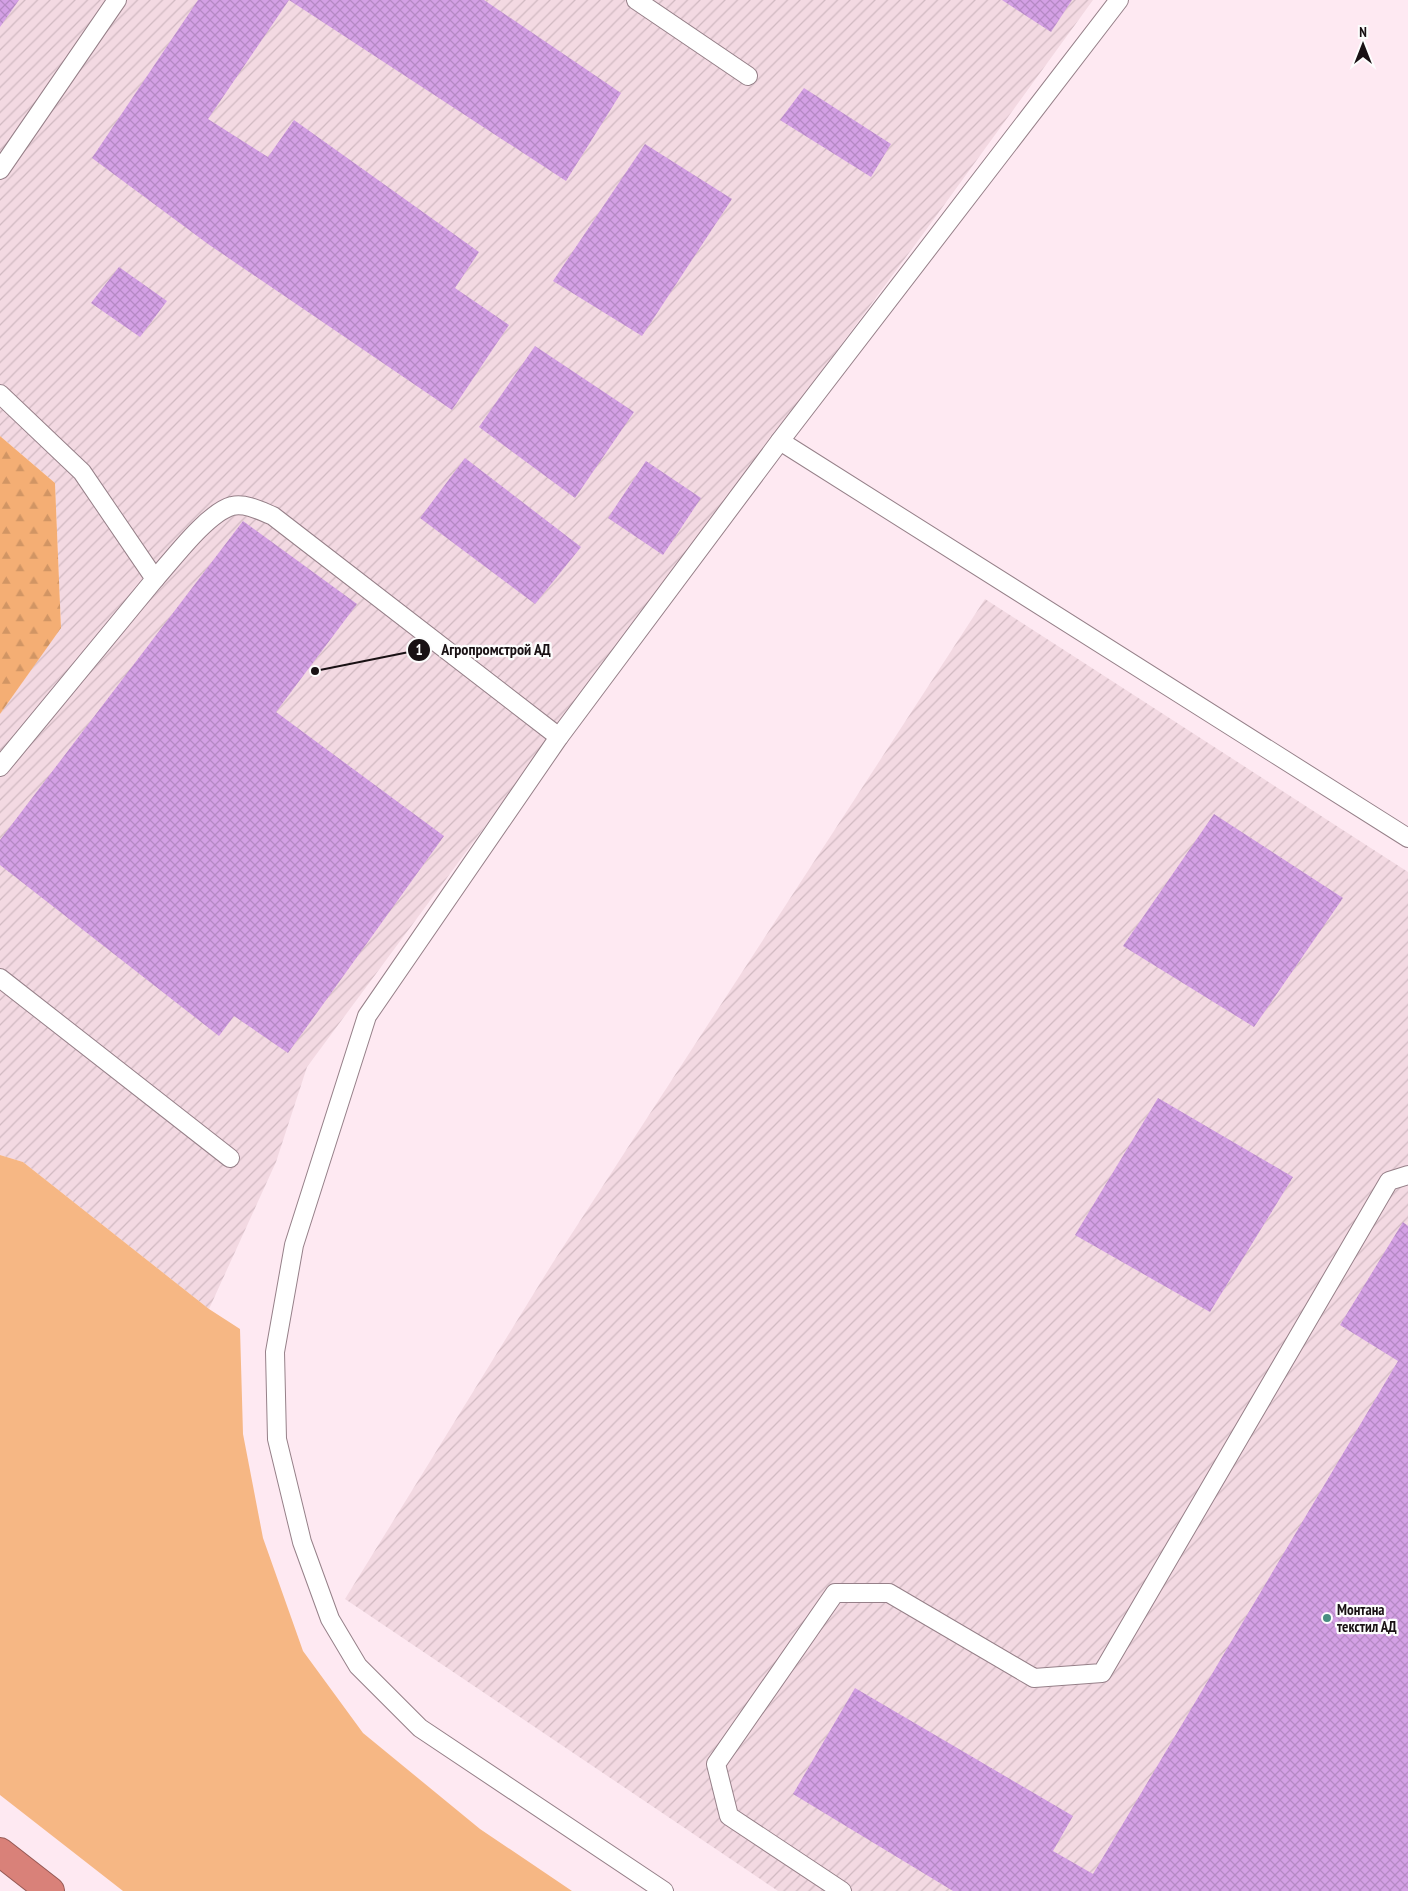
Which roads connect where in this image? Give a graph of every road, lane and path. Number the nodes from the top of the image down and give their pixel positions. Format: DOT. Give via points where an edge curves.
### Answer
graph roads {
  1 [pos="117,0"];
  2 [pos="636,0"];
  3 [pos="1119,0"];
  4 [pos="748,76"];
  5 [pos="0,170"];
  6 [pos="0,394"];
  7 [pos="780,441"];
  8 [pos="155,579"];
  9 [pos="560,737"];
  10 [pos="0,767"];
  11 [pos="1408,838"];
  12 [pos="0,978"];
  13 [pos="230,1158"];
  14 [pos="1408,1175"];
  15 [pos="0,1852"];
  16 [pos="50,1891"];
  17 [pos="664,1891"];
  18 [pos="842,1891"];
  1 -- 5 [label="lane"];
  2 -- 4 [label="lane"];
  3 -- 7 [label="lane"];
  6 -- 8 [label="lane" via="82,472"];
  7 -- 9 [label="lane"];
  7 -- 11 [label="lane"];
  8 -- 9 [label="lane" via="213,515 233,506 252,507 273,516"];
  8 -- 10 [label="lane"];
  9 -- 17 [label="lane" via="367,1016 294,1245 275,1352 277,1439 302,1542 330,1620 358,1666 420,1728"];
  12 -- 13 [label="lane"];
  14 -- 18 [label="lane" via="1389,1181 1102,1674 1034,1678 889,1593 835,1593 716,1764 729,1816"];
  15 -- 16 [label="highway"];
}
